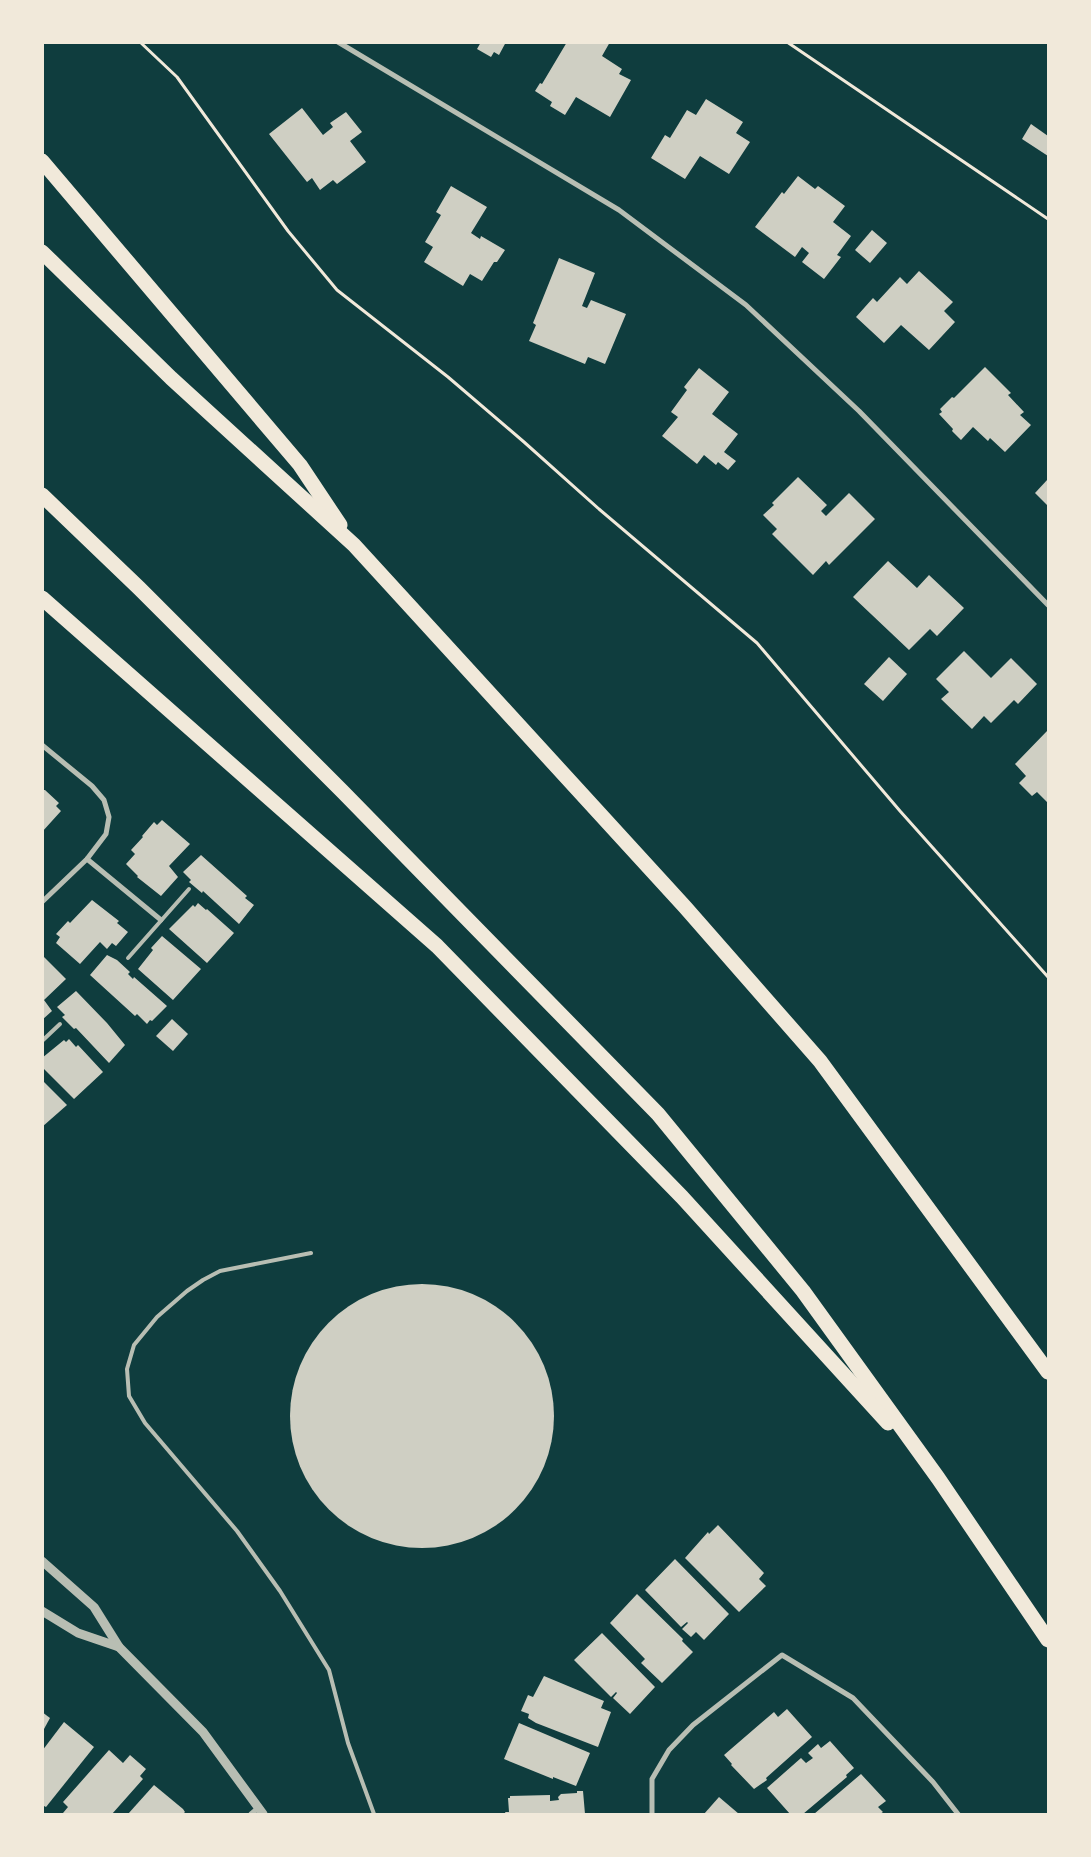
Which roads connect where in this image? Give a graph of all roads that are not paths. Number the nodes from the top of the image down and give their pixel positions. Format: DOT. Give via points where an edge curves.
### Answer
graph roads {
  1 [pos="338,42"];
  2 [pos="42,162"];
  3 [pos="42,252"];
  4 [pos="42,495"];
  5 [pos="354,545"];
  6 [pos="42,598"];
  7 [pos="1048,605"];
  8 [pos="42,745"];
  9 [pos="87,859"];
  10 [pos="188,889"];
  11 [pos="42,902"];
  12 [pos="161,920"];
  13 [pos="128,958"];
  14 [pos="60,1024"];
  15 [pos="42,1041"];
  16 [pos="311,1253"];
  17 [pos="1048,1372"];
  18 [pos="938,1478"];
  19 [pos="42,1561"];
  20 [pos="42,1611"];
  21 [pos="1048,1640"];
  22 [pos="119,1647"];
  23 [pos="257,1812"];
  24 [pos="374,1814"];
  25 [pos="652,1814"];
  26 [pos="958,1814"];
  1 -- 7 [label="street" via="619,210 746,305 859,411"];
  2 -- 5 [label="highway" via="300,465"];
  3 -- 5 [label="highway" via="171,378"];
  4 -- 18 [label="highway" via="342,791 658,1114 803,1291"];
  5 -- 17 [label="highway" via="685,907 820,1061"];
  6 -- 18 [label="highway" via="437,946 682,1197"];
  8 -- 9 [label="street" via="92,786 104,800 109,817 106,834"];
  9 -- 11 [label="street"];
  9 -- 12 [label="street"];
  10 -- 12 [label="lane"];
  12 -- 13 [label="lane"];
  14 -- 15 [label="lane"];
  16 -- 24 [label="lane" via="220,1272 187,1291 134,1345 127,1369 129,1396 145,1424 248,1546 328,1670 348,1743"];
  18 -- 21 [label="highway"];
  19 -- 22 [label="street" via="94,1607"];
  20 -- 22 [label="street" via="78,1632"];
  22 -- 23 [label="street" via="203,1732 230,1767"];
  25 -- 26 [label="street" via="652,1779 669,1750 693,1725 782,1655 853,1698 933,1782"];
}
